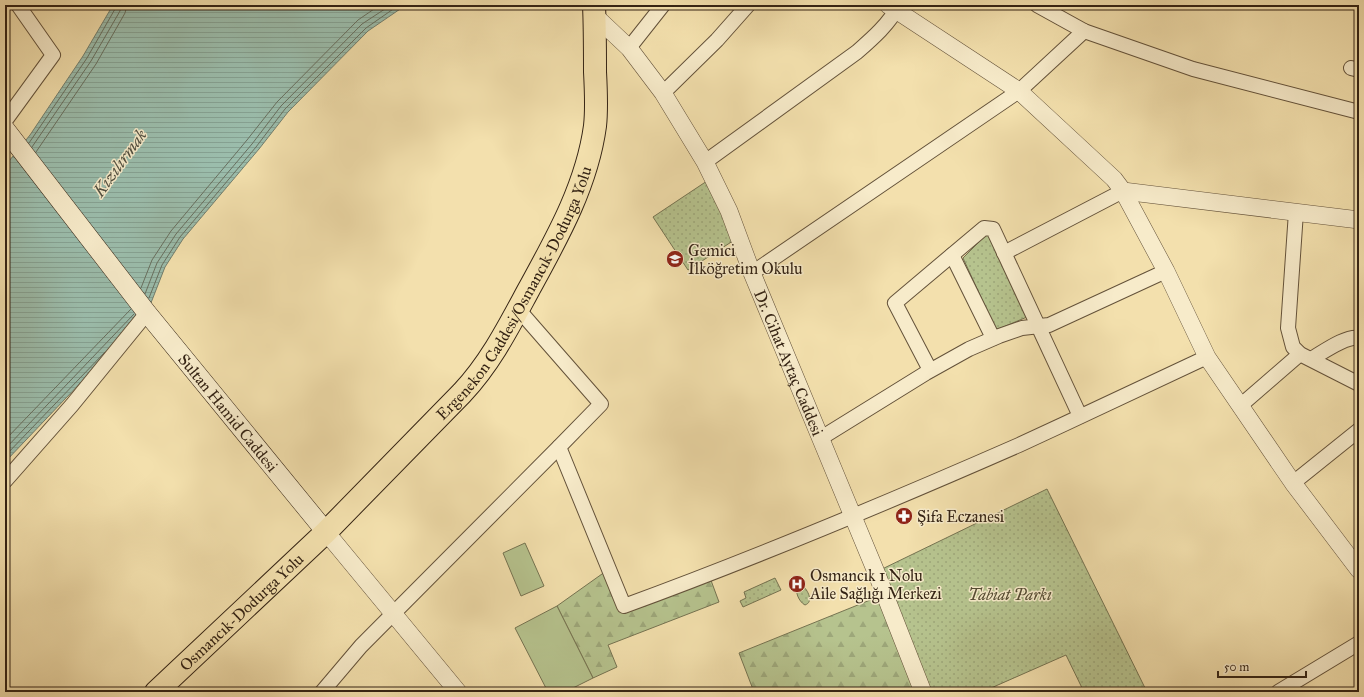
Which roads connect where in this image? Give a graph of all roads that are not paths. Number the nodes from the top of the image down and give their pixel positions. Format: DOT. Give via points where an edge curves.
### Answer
graph roads {
  1 [pos="18,5"];
  2 [pos="663,5"];
  3 [pos="748,5"];
  4 [pos="1037,5"];
  5 [pos="894,7"];
  6 [pos="594,10"];
  7 [pos="1084,31"];
  8 [pos="629,48"];
  9 [pos="1019,91"];
  10 [pos="663,93"];
  11 [pos="1359,112"];
  12 [pos="5,121"];
  13 [pos="5,129"];
  14 [pos="705,162"];
  15 [pos="1123,191"];
  16 [pos="1296,212"];
  17 [pos="1359,220"];
  18 [pos="1004,253"];
  19 [pos="952,255"];
  20 [pos="1166,271"];
  21 [pos="752,273"];
  22 [pos="518,309"];
  23 [pos="148,313"];
  24 [pos="1038,326"];
  25 [pos="993,338"];
  26 [pos="1359,338"];
  27 [pos="1207,357"];
  28 [pos="1306,357"];
  29 [pos="930,370"];
  30 [pos="1359,384"];
  31 [pos="1240,406"];
  32 [pos="1080,416"];
  33 [pos="1359,430"];
  34 [pos="820,438"];
  35 [pos="559,447"];
  36 [pos="5,481"];
  37 [pos="1293,483"];
  38 [pos="853,517"];
  39 [pos="326,532"];
  40 [pos="1359,570"];
  41 [pos="393,614"];
  42 [pos="1359,643"];
  43 [pos="156,692"];
  44 [pos="322,692"];
  45 [pos="458,692"];
  46 [pos="923,692"];
  47 [pos="1278,692"];
  1 -- 12 [label="street" via="53,55"];
  2 -- 8 [label="street"];
  3 -- 10 [label="street" via="717,40"];
  4 -- 7 [label="street"];
  5 -- 9 [label="street"];
  5 -- 14 [label="street" via="880,31 857,52"];
  6 -- 8 [label="street, Dr. Cihat Aytaç Caddesi"];
  6 -- 22 [label="main road, Ergenekon Caddesi/Osmancık-Dodurga Yolu" via="596,104 590,148 566,219"];
  7 -- 9 [label="street"];
  7 -- 11 [label="street" via="1193,69"];
  8 -- 10 [label="street, Dr. Cihat Aytaç Caddesi"];
  9 -- 15 [label="street" via="1104,168"];
  9 -- 21 [label="street"];
  10 -- 14 [label="street, Dr. Cihat Aytaç Caddesi"];
  13 -- 23 [label="main road, Sultan Hamid Caddesi"];
  14 -- 21 [label="street, Dr. Cihat Aytaç Caddesi" via="729,212"];
  15 -- 16 [label="street"];
  15 -- 18 [label="street"];
  15 -- 20 [label="street"];
  16 -- 17 [label="street"];
  16 -- 28 [label="street" via="1288,328 1293,347"];
  18 -- 19 [label="street" via="993,229 984,228"];
  18 -- 24 [label="street"];
  19 -- 25 [label="street"];
  19 -- 29 [label="street" via="895,303"];
  20 -- 24 [label="street" via="1049,325"];
  20 -- 27 [label="street"];
  21 -- 34 [label="street, Dr. Cihat Aytaç Caddesi"];
  22 -- 35 [label="street" via="601,404"];
  22 -- 39 [label="main road, Ergenekon Caddesi/Osmancık-Dodurga Yolu" via="500,343 475,379"];
  23 -- 36 [label="street"];
  23 -- 39 [label="main road, Sultan Hamid Caddesi"];
  24 -- 25 [label="street" via="1022,328"];
  24 -- 32 [label="street"];
  25 -- 29 [label="street"];
  26 -- 28 [label="street" via="1344,340"];
  27 -- 31 [label="street"];
  27 -- 32 [label="street"];
  28 -- 30 [label="street"];
  28 -- 31 [label="street"];
  29 -- 34 [label="street"];
  31 -- 37 [label="street"];
  32 -- 38 [label="street"];
  33 -- 37 [label="street"];
  34 -- 38 [label="street, Dr. Cihat Aytaç Caddesi"];
  35 -- 38 [label="street" via="624,606"];
  35 -- 41 [label="street"];
  37 -- 40 [label="street"];
  38 -- 46 [label="street, Dr. Cihat Aytaç Caddesi"];
  39 -- 41 [label="street, Sultan Hamid Caddesi"];
  39 -- 43 [label="main road, Osmancık-Dodurga Yolu"];
  41 -- 44 [label="street" via="361,646"];
  41 -- 45 [label="street, Sultan Hamid Caddesi"];
  42 -- 47 [label="street"];
}
